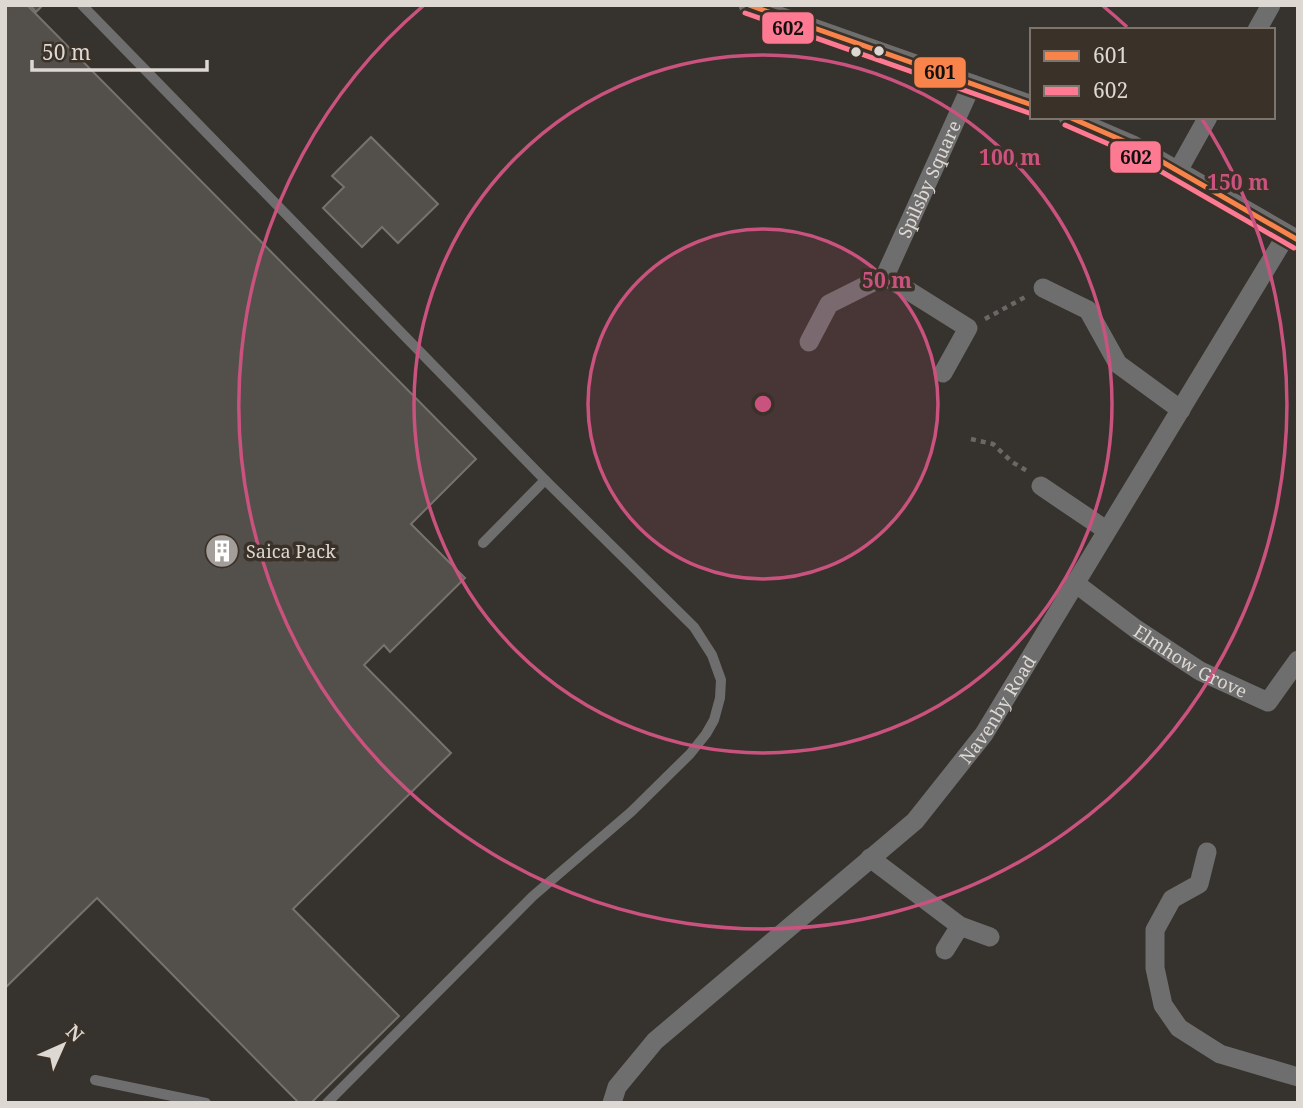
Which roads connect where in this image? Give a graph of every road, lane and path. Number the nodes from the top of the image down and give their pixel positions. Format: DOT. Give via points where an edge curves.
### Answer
graph roads {
  1 [pos="82,5"];
  2 [pos="1270,5"];
  3 [pos="750,6"];
  4 [pos="1258,28"];
  5 [pos="972,84"];
  6 [pos="1030,104"];
  7 [pos="1073,119"];
  8 [pos="1207,119"];
  9 [pos="1179,169"];
  10 [pos="1292,237"];
  11 [pos="885,276"];
  12 [pos="1043,288"];
  13 [pos="968,328"];
  14 [pos="808,342"];
  15 [pos="943,373"];
  16 [pos="1181,410"];
  17 [pos="971,439"];
  18 [pos="545,480"];
  19 [pos="1041,486"];
  20 [pos="1106,530"];
  21 [pos="483,543"];
  22 [pos="1075,583"];
  23 [pos="1298,660"];
  24 [pos="1207,852"];
  25 [pos="870,858"];
  26 [pos="960,926"];
  27 [pos="990,937"];
  28 [pos="945,950"];
  29 [pos="1298,1077"];
  30 [pos="95,1080"];
  31 [pos="206,1103"];
  32 [pos="327,1103"];
  33 [pos="612,1103"];
  1 -- 18 [label="lane"];
  2 -- 4 [label="street"];
  3 -- 5 [label="street"];
  5 -- 6 [label="street"];
  5 -- 11 [label="street, Spilsby Square"];
  7 -- 9 [label="street"];
  8 -- 9 [label="street"];
  9 -- 10 [label="street"];
  10 -- 16 [label="street, Navenby Road"];
  11 -- 13 [label="street"];
  11 -- 14 [label="street" via="829,304"];
  12 -- 13 [label="path"];
  12 -- 16 [label="street" via="1088,310 1118,364"];
  13 -- 15 [label="street"];
  16 -- 20 [label="street, Navenby Road"];
  17 -- 19 [label="path" via="993,444 1023,470 1039,475"];
  18 -- 21 [label="lane"];
  18 -- 32 [label="lane" via="705,641 721,680 714,720 680,764 631,813 533,896"];
  19 -- 20 [label="street"];
  20 -- 22 [label="street, Navenby Road"];
  22 -- 23 [label="street, Elmhow Grove" via="1200,671 1268,702"];
  22 -- 25 [label="street, Navenby Road" via="985,734 915,821"];
  24 -- 29 [label="street" via="1199,884 1172,899 1156,930 1155,968 1163,1005 1180,1028 1220,1054"];
  25 -- 26 [label="street"];
  25 -- 33 [label="street, Navenby Road" via="655,1041 617,1087"];
  26 -- 27 [label="street"];
  26 -- 28 [label="street"];
  30 -- 31 [label="lane"];
}
